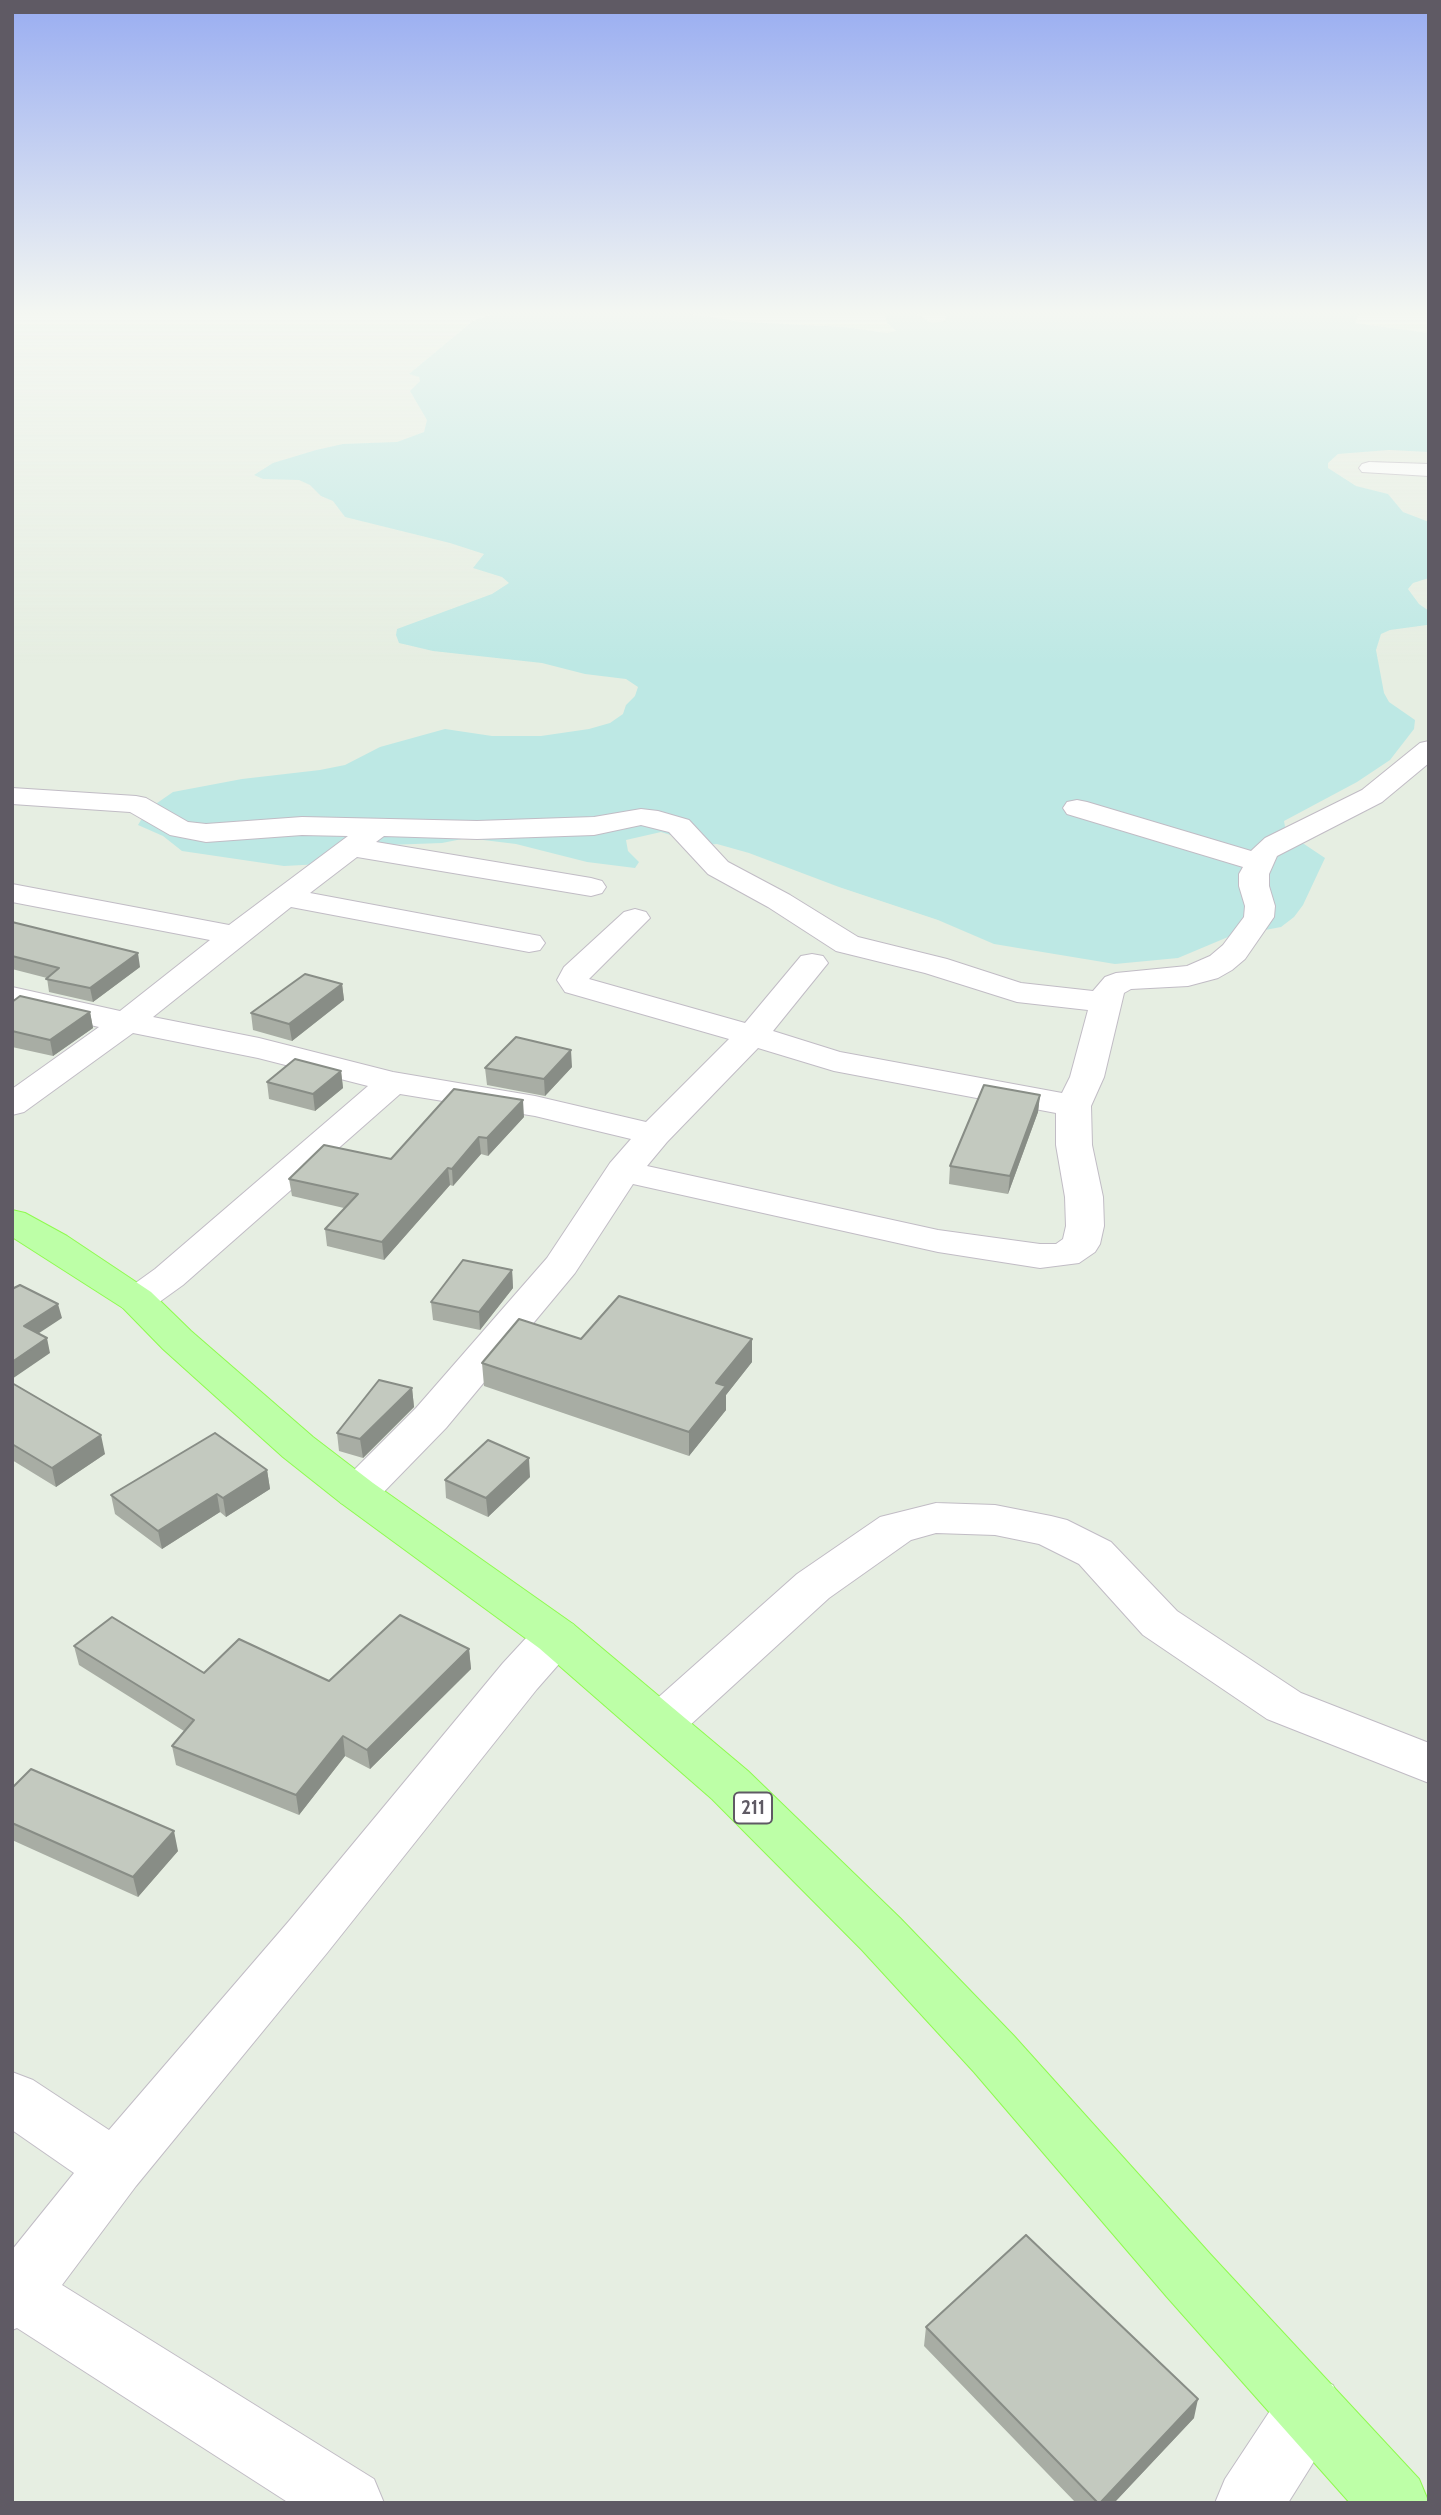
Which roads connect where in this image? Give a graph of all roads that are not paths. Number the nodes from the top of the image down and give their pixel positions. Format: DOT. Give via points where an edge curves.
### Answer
graph roads {
  1 [pos="1369,468"];
  2 [pos="1429,470"];
  3 [pos="1429,749"];
  4 [pos="12,796"];
  5 [pos="1077,808"];
  6 [pos="378,827"];
  7 [pos="351,847"];
  8 [pos="1258,862"];
  9 [pos="592,887"];
  10 [pos="12,892"];
  11 [pos="284,897"];
  12 [pos="635,918"];
  13 [pos="235,935"];
  14 [pos="528,943"];
  15 [pos="812,963"];
  16 [pos="12,997"];
  17 [pos="1105,1002"];
  18 [pos="126,1023"];
  19 [pos="752,1035"];
  20 [pos="393,1082"];
  21 [pos="12,1105"];
  22 [pos="1074,1107"];
  23 [pos="654,1134"];
  24 [pos="623,1171"];
  25 [pos="12,1221"];
  26 [pos="137,1300"];
  27 [pos="357,1493"];
  28 [pos="556,1636"];
  29 [pos="660,1724"];
  30 [pos="1429,1764"];
  31 [pos="12,2098"];
  32 [pos="115,2167"];
  33 [pos="15,2296"];
  34 [pos="1310,2407"];
  35 [pos="350,2503"];
  36 [pos="1249,2503"];
  37 [pos="1395,2503"];
  1 -- 2 [label="street"];
  3 -- 8 [label="street" via="1372,796 1275,844"];
  4 -- 6 [label="street" via="136,804 180,829 206,833 302,826"];
  5 -- 8 [label="street"];
  6 -- 7 [label="street"];
  6 -- 17 [label="street" via="490,830 658,819 679,826 718,868 847,944 1017,992"];
  7 -- 9 [label="street"];
  7 -- 11 [label="street"];
  8 -- 17 [label="street" via="1254,886 1259,917 1234,952 1207,971 1116,984"];
  10 -- 13 [label="street"];
  11 -- 13 [label="street"];
  11 -- 14 [label="street"];
  12 -- 19 [label="street" via="575,974 572,980 576,985"];
  13 -- 18 [label="street"];
  15 -- 19 [label="street"];
  16 -- 18 [label="street"];
  17 -- 22 [label="street" via="1087,1077"];
  18 -- 20 [label="street" via="259,1048"];
  18 -- 21 [label="street"];
  19 -- 22 [label="street" via="834,1061"];
  19 -- 23 [label="street"];
  20 -- 23 [label="street"];
  20 -- 26 [label="street"];
  22 -- 24 [label="street" via="1085,1226 1082,1244 1065,1255 937,1241"];
  23 -- 24 [label="street"];
  24 -- 27 [label="street" via="561,1265 431,1418"];
  25 -- 26 [label="main road, 211"];
  26 -- 27 [label="main road, 211" via="298,1447"];
  27 -- 28 [label="main road, 211"];
  28 -- 29 [label="main road, 211"];
  28 -- 32 [label="street"];
  29 -- 30 [label="street" via="813,1586 896,1528 936,1518 995,1520 1051,1531 1095,1553 1160,1623 1284,1706"];
  29 -- 34 [label="main road, 211" via="730,1785 881,1934"];
  31 -- 32 [label="street"];
  32 -- 33 [label="street"];
  33 -- 35 [label="street"];
  34 -- 36 [label="street"];
  34 -- 37 [label="main road, 211"];
}
